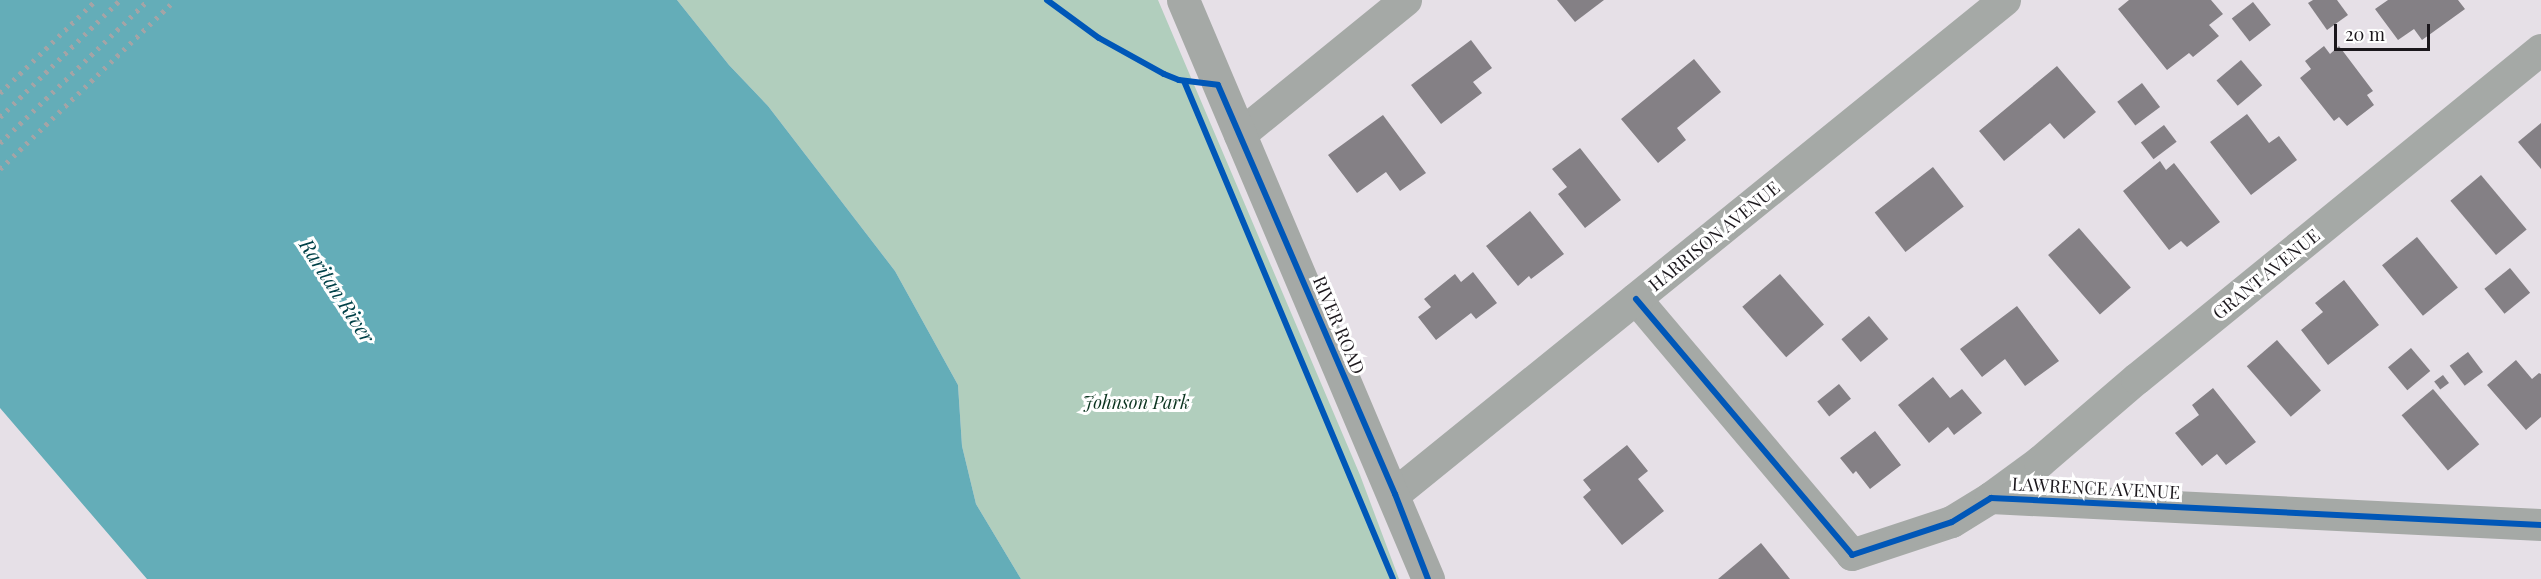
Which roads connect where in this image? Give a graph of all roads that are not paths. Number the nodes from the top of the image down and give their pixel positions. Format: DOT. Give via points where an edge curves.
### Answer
graph roads {
  1 [pos="1183,0"];
  2 [pos="1406,0"];
  3 [pos="2005,0"];
  4 [pos="2541,50"];
  5 [pos="1240,135"];
  6 [pos="1636,299"];
  7 [pos="1395,494"];
  8 [pos="1991,498"];
  9 [pos="2541,525"];
  10 [pos="1428,579"];
  1 -- 5 [label="street, RIVER ROAD"];
  2 -- 5 [label="street"];
  3 -- 6 [label="street, HARRISON AVENUE"];
  4 -- 8 [label="street, GRANT AVENUE" via="2040,462"];
  5 -- 7 [label="street, RIVER ROAD"];
  6 -- 7 [label="street, HARRISON AVENUE"];
  6 -- 8 [label="street, LAWRENCE AVENUE" via="1852,555 1952,522"];
  7 -- 10 [label="street, RIVER ROAD"];
  8 -- 9 [label="street, LAWRENCE AVENUE"];
}
